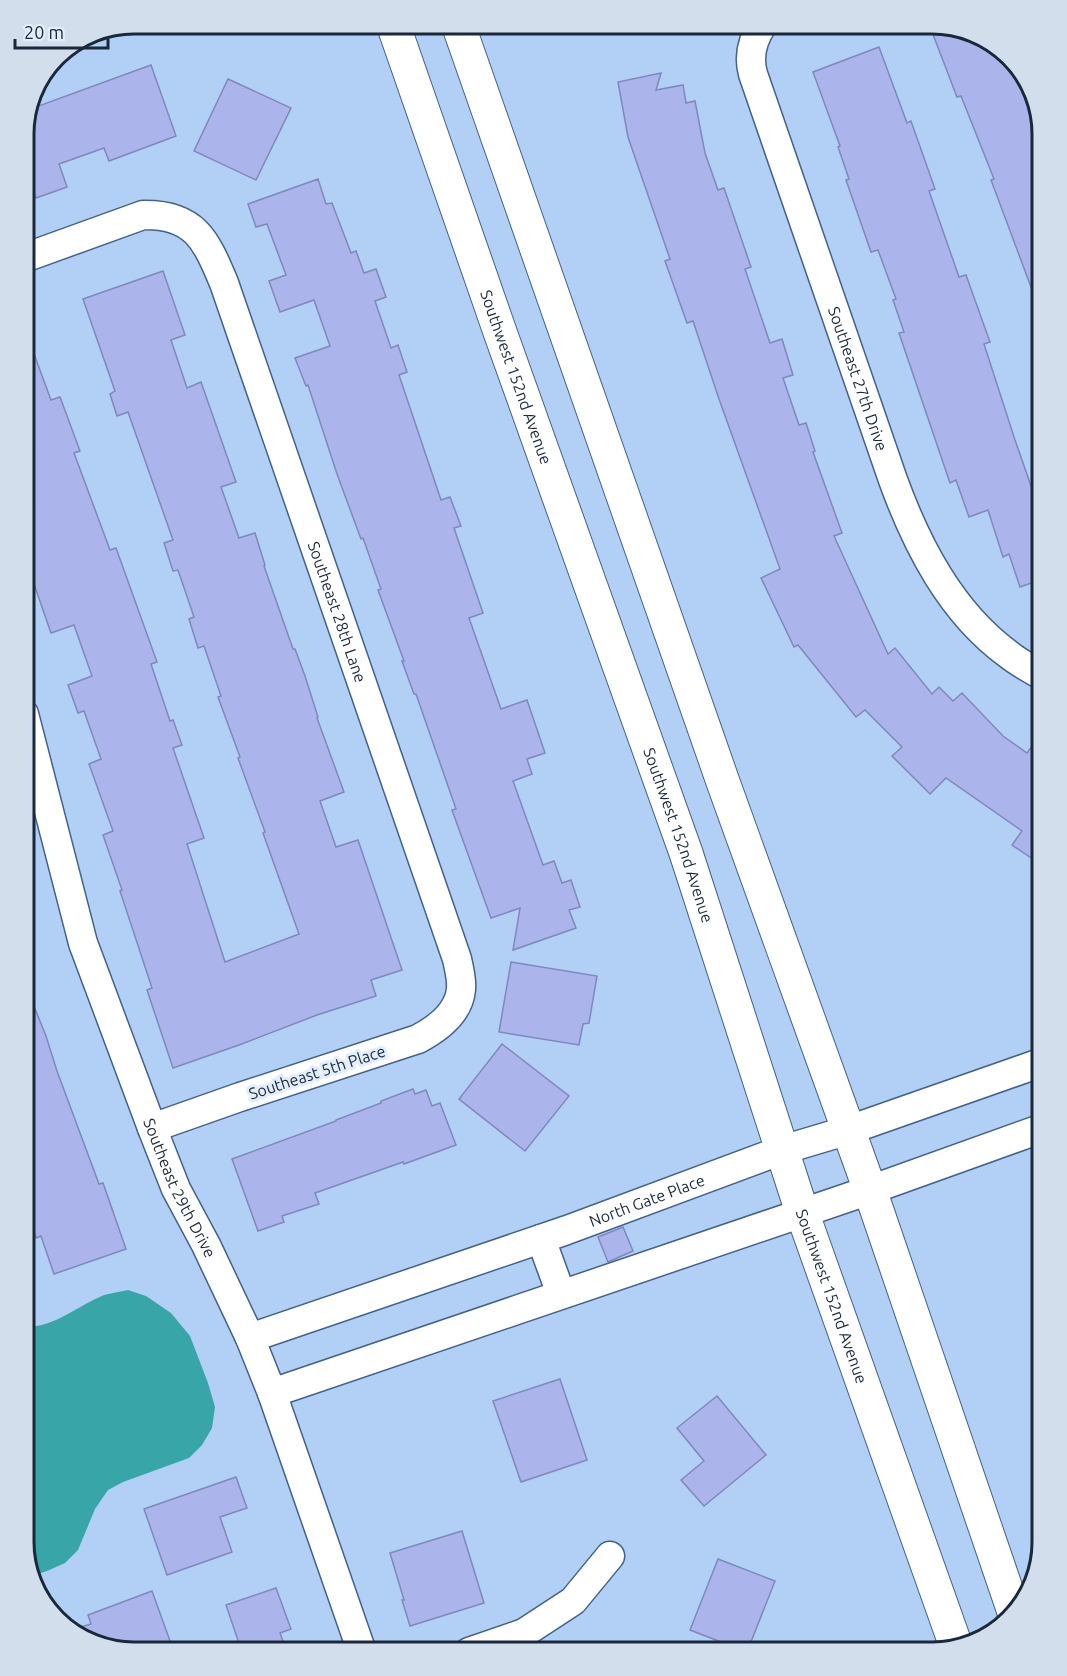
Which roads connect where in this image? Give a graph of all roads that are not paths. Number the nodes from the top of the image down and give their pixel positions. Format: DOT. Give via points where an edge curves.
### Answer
graph roads {
  1 [pos="397,34"];
  2 [pos="462,34"];
  3 [pos="757,35"];
  4 [pos="35,254"];
  5 [pos="1032,669"];
  6 [pos="35,755"];
  7 [pos="461,990"];
  8 [pos="1032,1066"];
  9 [pos="152,1128"];
  10 [pos="849,1130"];
  11 [pos="1032,1132"];
  12 [pos="782,1150"];
  13 [pos="870,1190"];
  14 [pos="802,1212"];
  15 [pos="541,1239"];
  16 [pos="561,1294"];
  17 [pos="250,1338"];
  18 [pos="272,1393"];
  19 [pos="610,1556"];
  20 [pos="1011,1604"];
  21 [pos="954,1639"];
  22 [pos="358,1641"];
  23 [pos="500,1641"];
  1 -- 12 [label="street, Southwest 152nd Avenue" via="686,853"];
  2 -- 10 [label="street"];
  3 -- 5 [label="street, Southeast 27th Drive" via="750,60 753,74 914,533 942,583 973,623"];
  4 -- 7 [label="street, Southeast 28th Lane" via="143,215 158,215 189,225 214,258 457,959"];
  6 -- 9 [label="street, Southeast 29th Drive" via="83,944"];
  7 -- 9 [label="street, Southeast 5th Place" via="457,1003 442,1023 418,1039"];
  8 -- 10 [label="street, North Gate Place"];
  9 -- 17 [label="street, Southeast 29th Drive" via="176,1190"];
  10 -- 12 [label="street, North Gate Place"];
  10 -- 13 [label="street"];
  11 -- 13 [label="street"];
  12 -- 14 [label="street, Southwest 152nd Avenue"];
  12 -- 15 [label="street, North Gate Place"];
  13 -- 14 [label="street"];
  13 -- 20 [label="street"];
  14 -- 16 [label="street"];
  14 -- 21 [label="street, Southwest 152nd Avenue"];
  15 -- 16 [label="street"];
  15 -- 17 [label="street, North Gate Place"];
  16 -- 18 [label="street"];
  17 -- 18 [label="street, Southeast 29th Drive"];
  18 -- 22 [label="street, Southeast 29th Drive"];
  19 -- 23 [label="street" via="573,1601 524,1633"];
}
